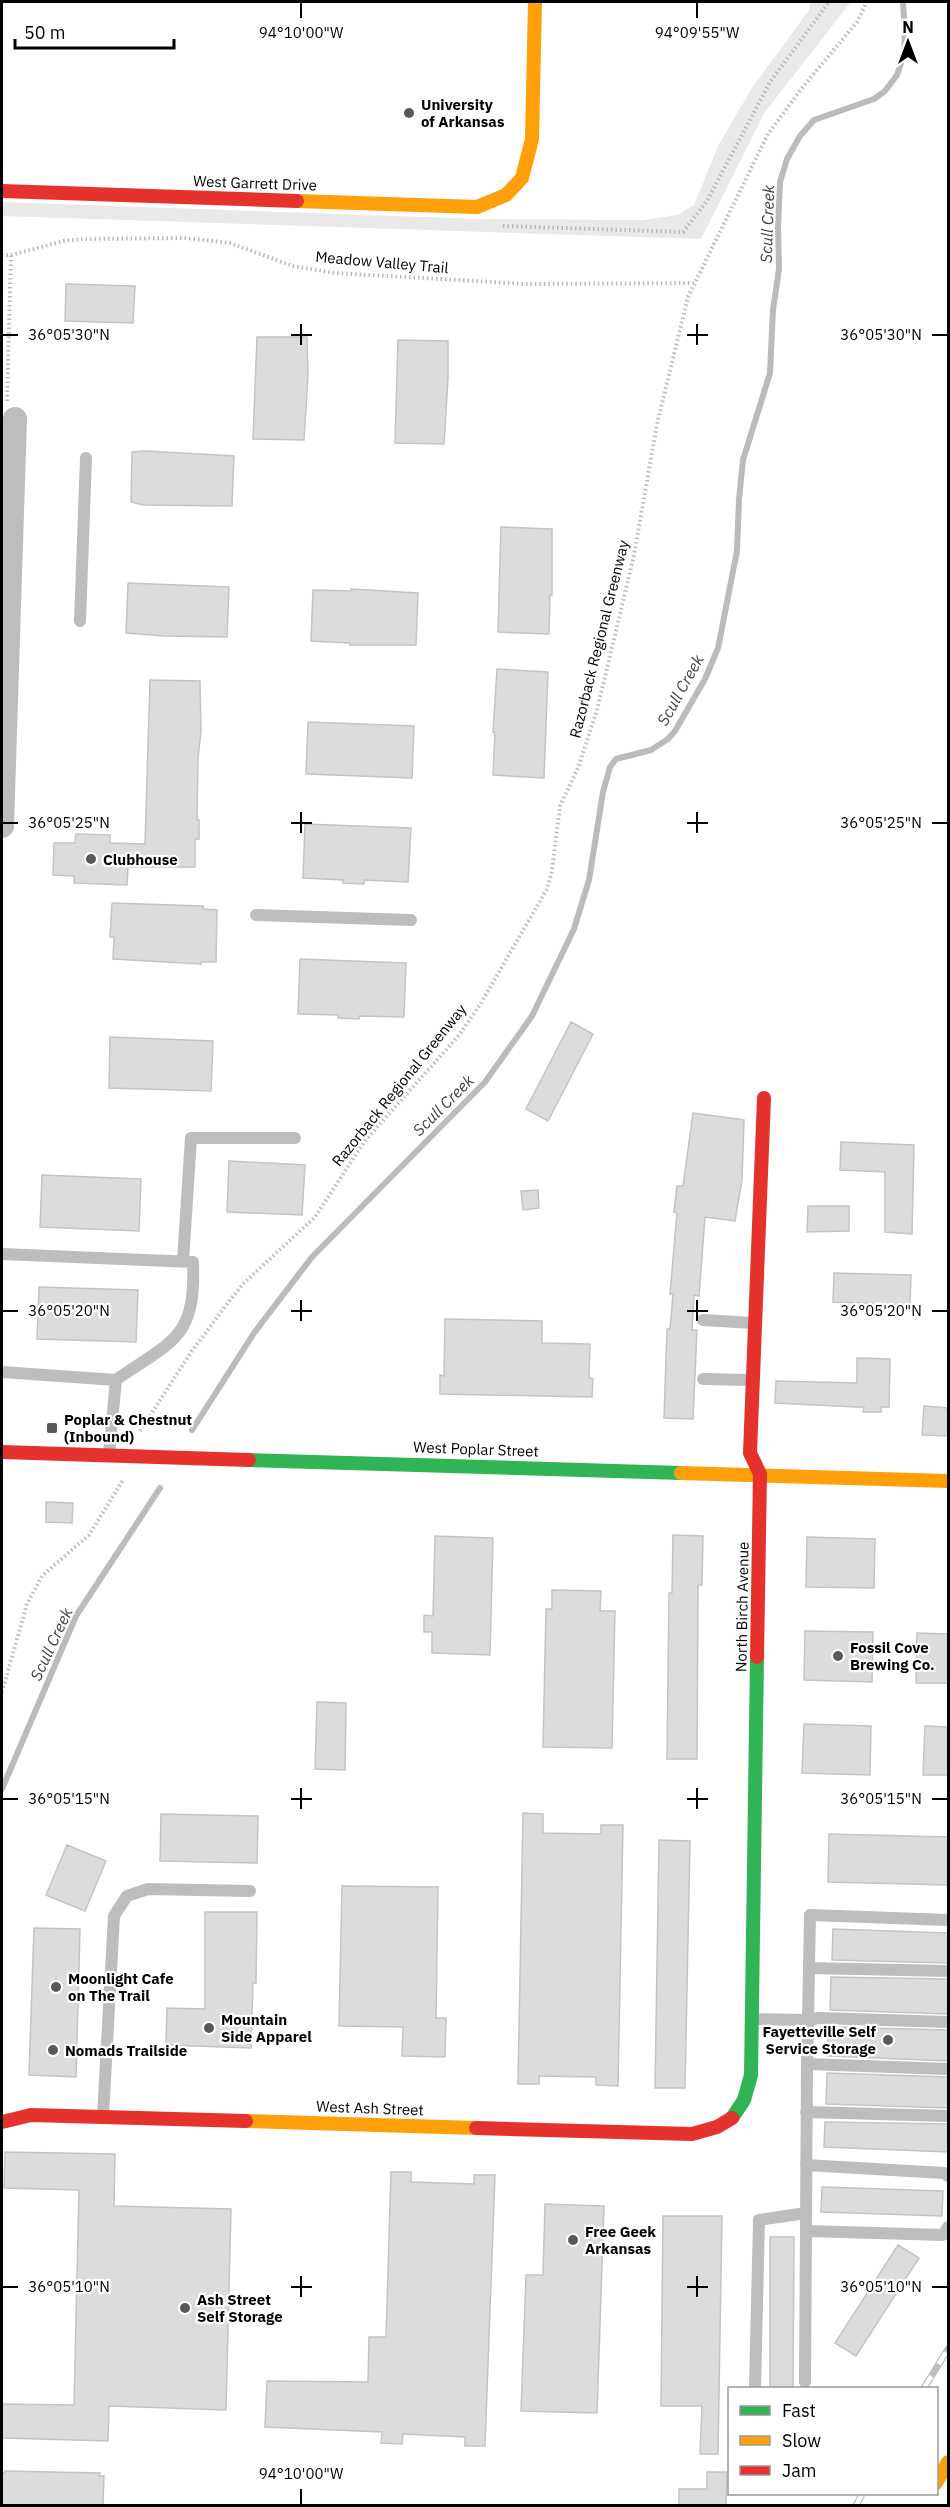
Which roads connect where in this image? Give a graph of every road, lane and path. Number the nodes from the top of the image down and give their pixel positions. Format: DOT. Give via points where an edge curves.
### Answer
graph roads {
  1 [pos="536,2"];
  2 [pos="867,2"];
  3 [pos="2,191"];
  4 [pos="2,255"];
  5 [pos="11,255"];
  6 [pos="694,283"];
  7 [pos="15,419"];
  8 [pos="86,458"];
  9 [pos="80,621"];
  10 [pos="2,826"];
  11 [pos="256,915"];
  12 [pos="411,920"];
  13 [pos="764,1098"];
  14 [pos="295,1138"];
  15 [pos="2,1254"];
  16 [pos="183,1261"];
  17 [pos="702,1320"];
  18 [pos="754,1323"];
  19 [pos="2,1372"];
  20 [pos="703,1379"];
  21 [pos="116,1380"];
  22 [pos="752,1380"];
  23 [pos="2,1452"];
  24 [pos="109,1455"];
  25 [pos="130,1456"];
  26 [pos="760,1474"];
  27 [pos="948,1481"];
  28 [pos="2,1692"];
  29 [pos="250,1891"];
  30 [pos="948,1920"];
  31 [pos="809,1968"];
  32 [pos="948,1971"];
  33 [pos="752,2019"];
  34 [pos="808,2020"];
  35 [pos="948,2022"];
  36 [pos="807,2064"];
  37 [pos="948,2069"];
  38 [pos="806,2112"];
  39 [pos="735,2116"];
  40 [pos="948,2116"];
  41 [pos="103,2117"];
  42 [pos="2,2122"];
  43 [pos="806,2165"];
  44 [pos="948,2176"];
  45 [pos="806,2213"];
  46 [pos="948,2227"];
  47 [pos="807,2231"];
  48 [pos="806,2382"];
  49 [pos="755,2387"];
  50 [pos="948,2462"];
  51 [pos="938,2480"];
  1 -- 3 [label="street, West Garrett Drive" via="532,138 522,178 506,195 477,207"];
  2 -- 6 [label="path, Razorback Regional Greenway" via="857,22 768,134"];
  4 -- 5 [label="path, Meadow Valley Trail"];
  5 -- 6 [label="path, Meadow Valley Trail" via="83,239 185,238 230,243 293,266 334,273 527,284"];
  5 -- 7 [label="path" via="7,401"];
  6 -- 25 [label="path, Razorback Regional Greenway" via="657,424 634,555 597,710 578,768 560,806 547,889 460,1034 364,1142 315,1217 230,1300 144,1422"];
  7 -- 10 [label="street"];
  8 -- 9 [label="lane"];
  11 -- 12 [label="lane"];
  13 -- 18 [label="street, North Birch Avenue"];
  14 -- 16 [label="lane" via="191,1138"];
  15 -- 16 [label="lane"];
  16 -- 21 [label="lane" via="193,1262 194,1291 183,1329 171,1342"];
  17 -- 18 [label="lane"];
  18 -- 22 [label="street, North Birch Avenue"];
  19 -- 21 [label="lane"];
  20 -- 22 [label="lane"];
  21 -- 24 [label="lane"];
  22 -- 26 [label="street, North Birch Avenue" via="750,1454"];
  23 -- 24 [label="street, West Poplar Street"];
  24 -- 25 [label="street, West Poplar Street"];
  25 -- 26 [label="street, West Poplar Street"];
  25 -- 28 [label="path, Razorback Regional Greenway" via="121,1486 89,1535 42,1576 33,1590"];
  26 -- 27 [label="street, West Poplar Street"];
  26 -- 33 [label="street, North Birch Avenue"];
  29 -- 41 [label="lane" via="148,1888 127,1896 114,1916"];
  30 -- 31 [label="lane" via="810,1915"];
  31 -- 32 [label="lane"];
  31 -- 34 [label="lane"];
  33 -- 34 [label="lane"];
  33 -- 39 [label="street, North Birch Avenue" via="751,2075 746,2098"];
  34 -- 35 [label="lane"];
  34 -- 36 [label="lane"];
  36 -- 37 [label="lane"];
  36 -- 38 [label="lane"];
  38 -- 40 [label="lane"];
  38 -- 43 [label="lane"];
  39 -- 41 [label="street, West Ash Street" via="716,2128 692,2134"];
  41 -- 42 [label="street, West Ash Street" via="31,2115"];
  43 -- 44 [label="lane"];
  43 -- 45 [label="lane"];
  45 -- 47 [label="lane"];
  45 -- 49 [label="lane" via="759,2220"];
  46 -- 47 [label="lane" via="943,2235"];
  47 -- 48 [label="lane"];
  50 -- 51 [label="street"];
}
